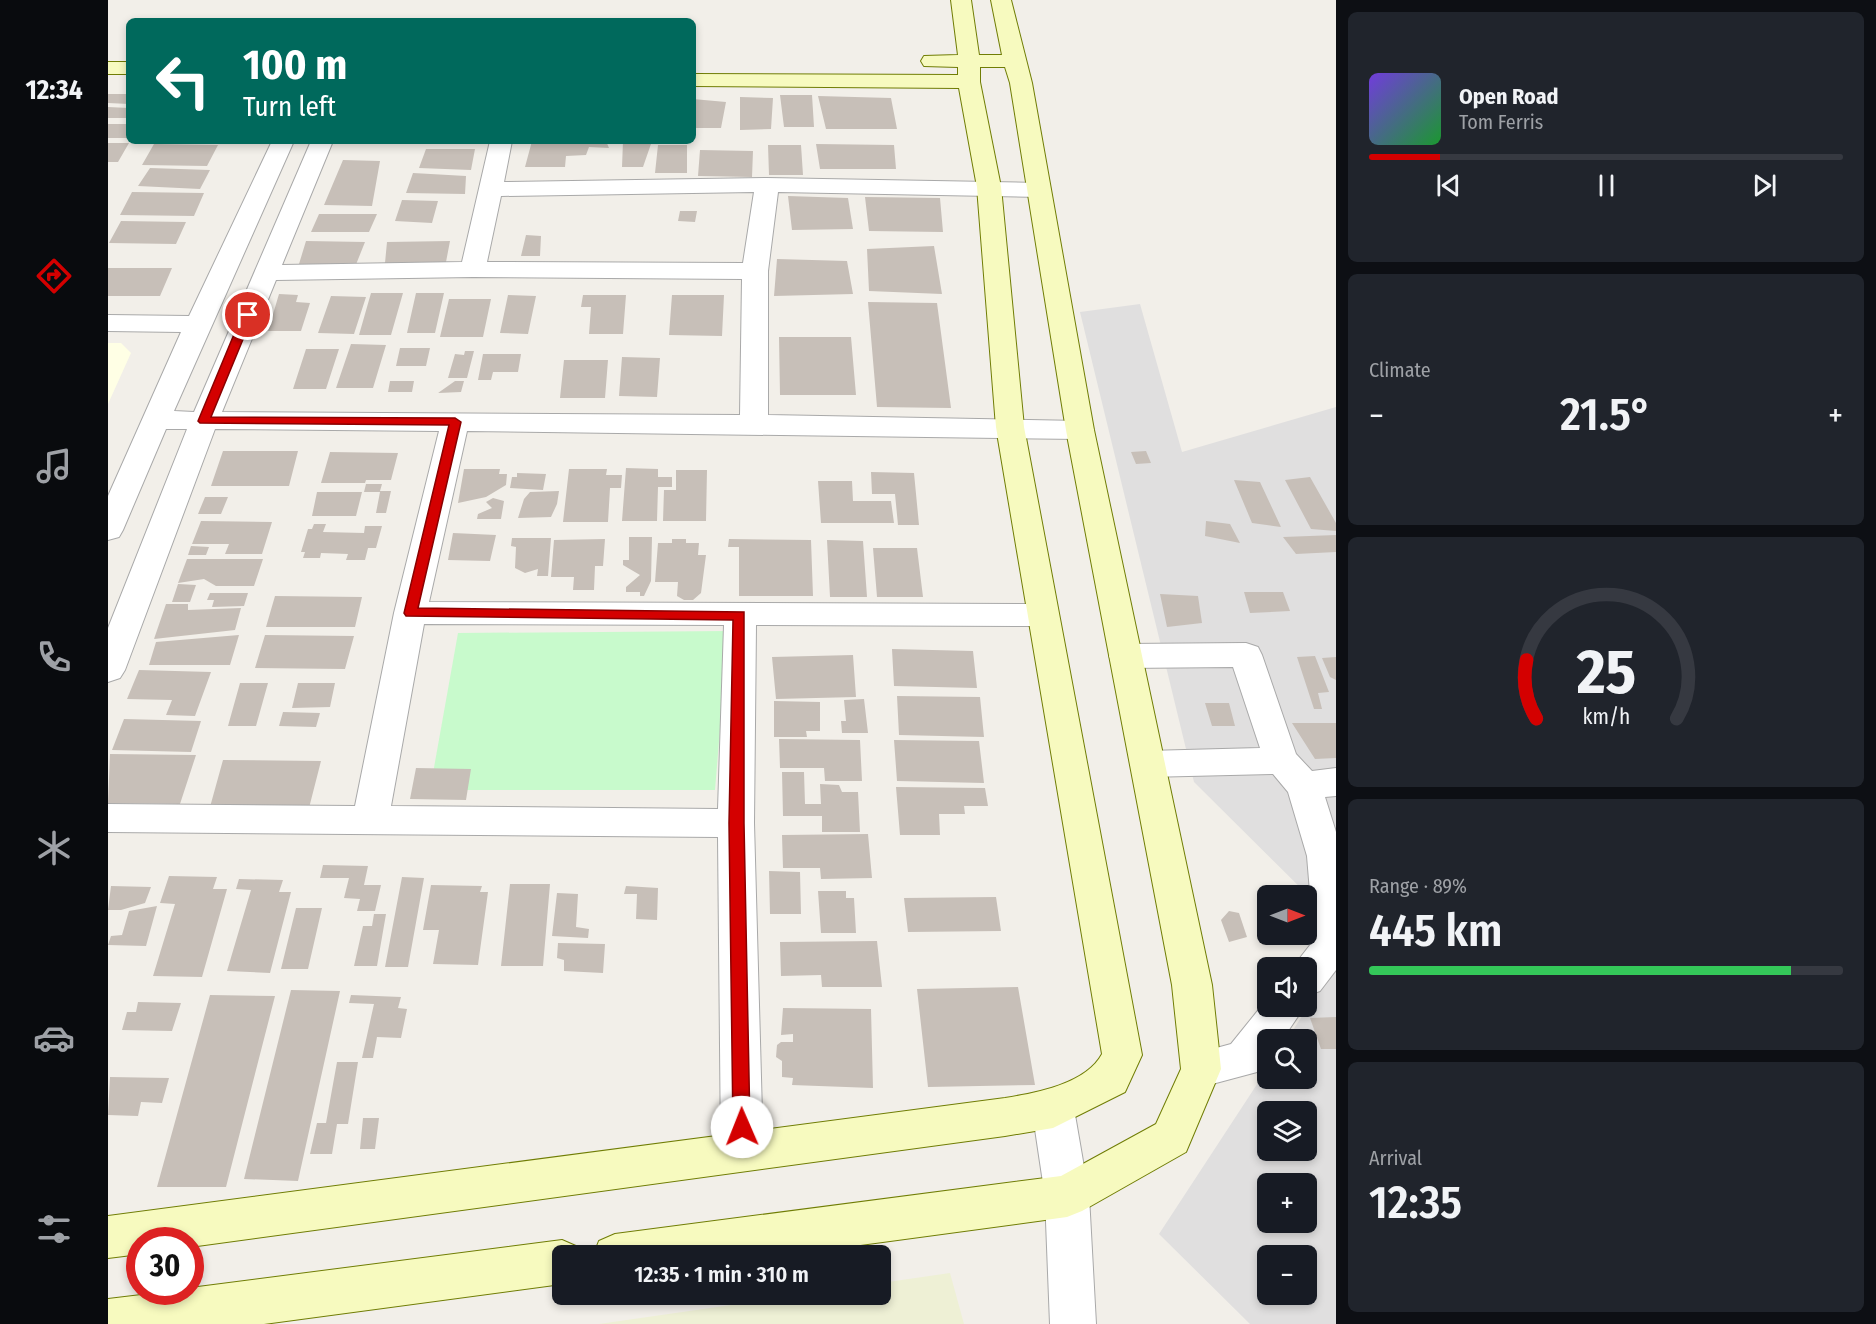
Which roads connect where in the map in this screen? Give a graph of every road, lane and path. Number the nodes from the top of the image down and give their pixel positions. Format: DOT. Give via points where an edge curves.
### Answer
graph roads {
  1 [pos="960,0"];
  2 [pos="1001,0"];
  3 [pos="108,54"];
  4 [pos="126,54"];
  5 [pos="696,61"];
  6 [pos="108,68"];
  7 [pos="126,68"];
  8 [pos="994,75"];
  9 [pos="696,80"];
  10 [pos="282,144"];
  11 [pos="321,144"];
  12 [pos="500,144"];
  13 [pos="767,184"];
  14 [pos="989,187"];
  15 [pos="490,189"];
  16 [pos="1039,190"];
  17 [pos="473,270"];
  18 [pos="755,272"];
  19 [pos="265,273"];
  20 [pos="108,323"];
  21 [pos="198,324"];
  22 [pos="158,420"];
  23 [pos="204,421"];
  24 [pos="455,422"];
  25 [pos="754,424"];
  26 [pos="1010,427"];
  27 [pos="1080,430"];
  28 [pos="108,530"];
  29 [pos="410,613"];
  30 [pos="1042,615"];
  31 [pos="740,616"];
  32 [pos="1125,656"];
  33 [pos="108,670"];
  34 [pos="1147,764"];
  35 [pos="1307,776"];
  36 [pos="108,818"];
  37 [pos="371,818"];
  38 [pos="736,823"];
  39 [pos="1317,965"];
  40 [pos="1276,1017"];
  41 [pos="1202,1069"];
  42 [pos="1053,1109"];
  43 [pos="742,1150"];
  44 [pos="1066,1196"];
  45 [pos="108,1237"];
  46 [pos="698,1245"];
  47 [pos="552,1263"];
  48 [pos="108,1322"];
  49 [pos="1073,1324"];
  1 -- 8 [label="main road"];
  2 -- 8 [label="main road"];
  3 -- 4 [label="main road"];
  5 -- 8 [label="main road"];
  6 -- 7 [label="main road"];
  8 -- 9 [label="main road"];
  8 -- 14 [label="main road"];
  8 -- 16 [label="main road"];
  10 -- 21 [label="street"];
  11 -- 19 [label="street"];
  12 -- 15 [label="street"];
  13 -- 14 [label="street"];
  13 -- 15 [label="street"];
  13 -- 18 [label="street"];
  14 -- 16 [label="street"];
  14 -- 26 [label="main road"];
  15 -- 17 [label="street"];
  16 -- 27 [label="main road"];
  17 -- 18 [label="street"];
  17 -- 19 [label="street"];
  18 -- 25 [label="street"];
  19 -- 23 [label="street"];
  20 -- 21 [label="street"];
  21 -- 22 [label="street"];
  22 -- 23 [label="street"];
  22 -- 28 [label="street"];
  23 -- 24 [label="street"];
  23 -- 33 [label="street"];
  24 -- 25 [label="street"];
  24 -- 29 [label="street"];
  25 -- 26 [label="street"];
  26 -- 27 [label="street"];
  26 -- 30 [label="main road"];
  27 -- 32 [label="main road"];
  29 -- 31 [label="street"];
  29 -- 37 [label="street"];
  30 -- 31 [label="street"];
  30 -- 42 [label="main road" via="1122,1055 1110,1079"];
  31 -- 38 [label="street"];
  32 -- 34 [label="main road"];
  32 -- 35 [label="street" via="1246,655"];
  34 -- 35 [label="street" via="1241,763"];
  34 -- 41 [label="main road" via="1192,985"];
  35 -- 39 [label="street" via="1325,856 1334,944"];
  36 -- 37 [label="street"];
  37 -- 38 [label="street"];
  38 -- 43 [label="street"];
  40 -- 41 [label="street" via="1244,1059"];
  41 -- 44 [label="main road" via="1171,1138"];
  42 -- 43 [label="main road"];
  42 -- 44 [label="street"];
  43 -- 45 [label="main road"];
  44 -- 46 [label="main road"];
  44 -- 49 [label="street"];
  47 -- 48 [label="main road"];
}
